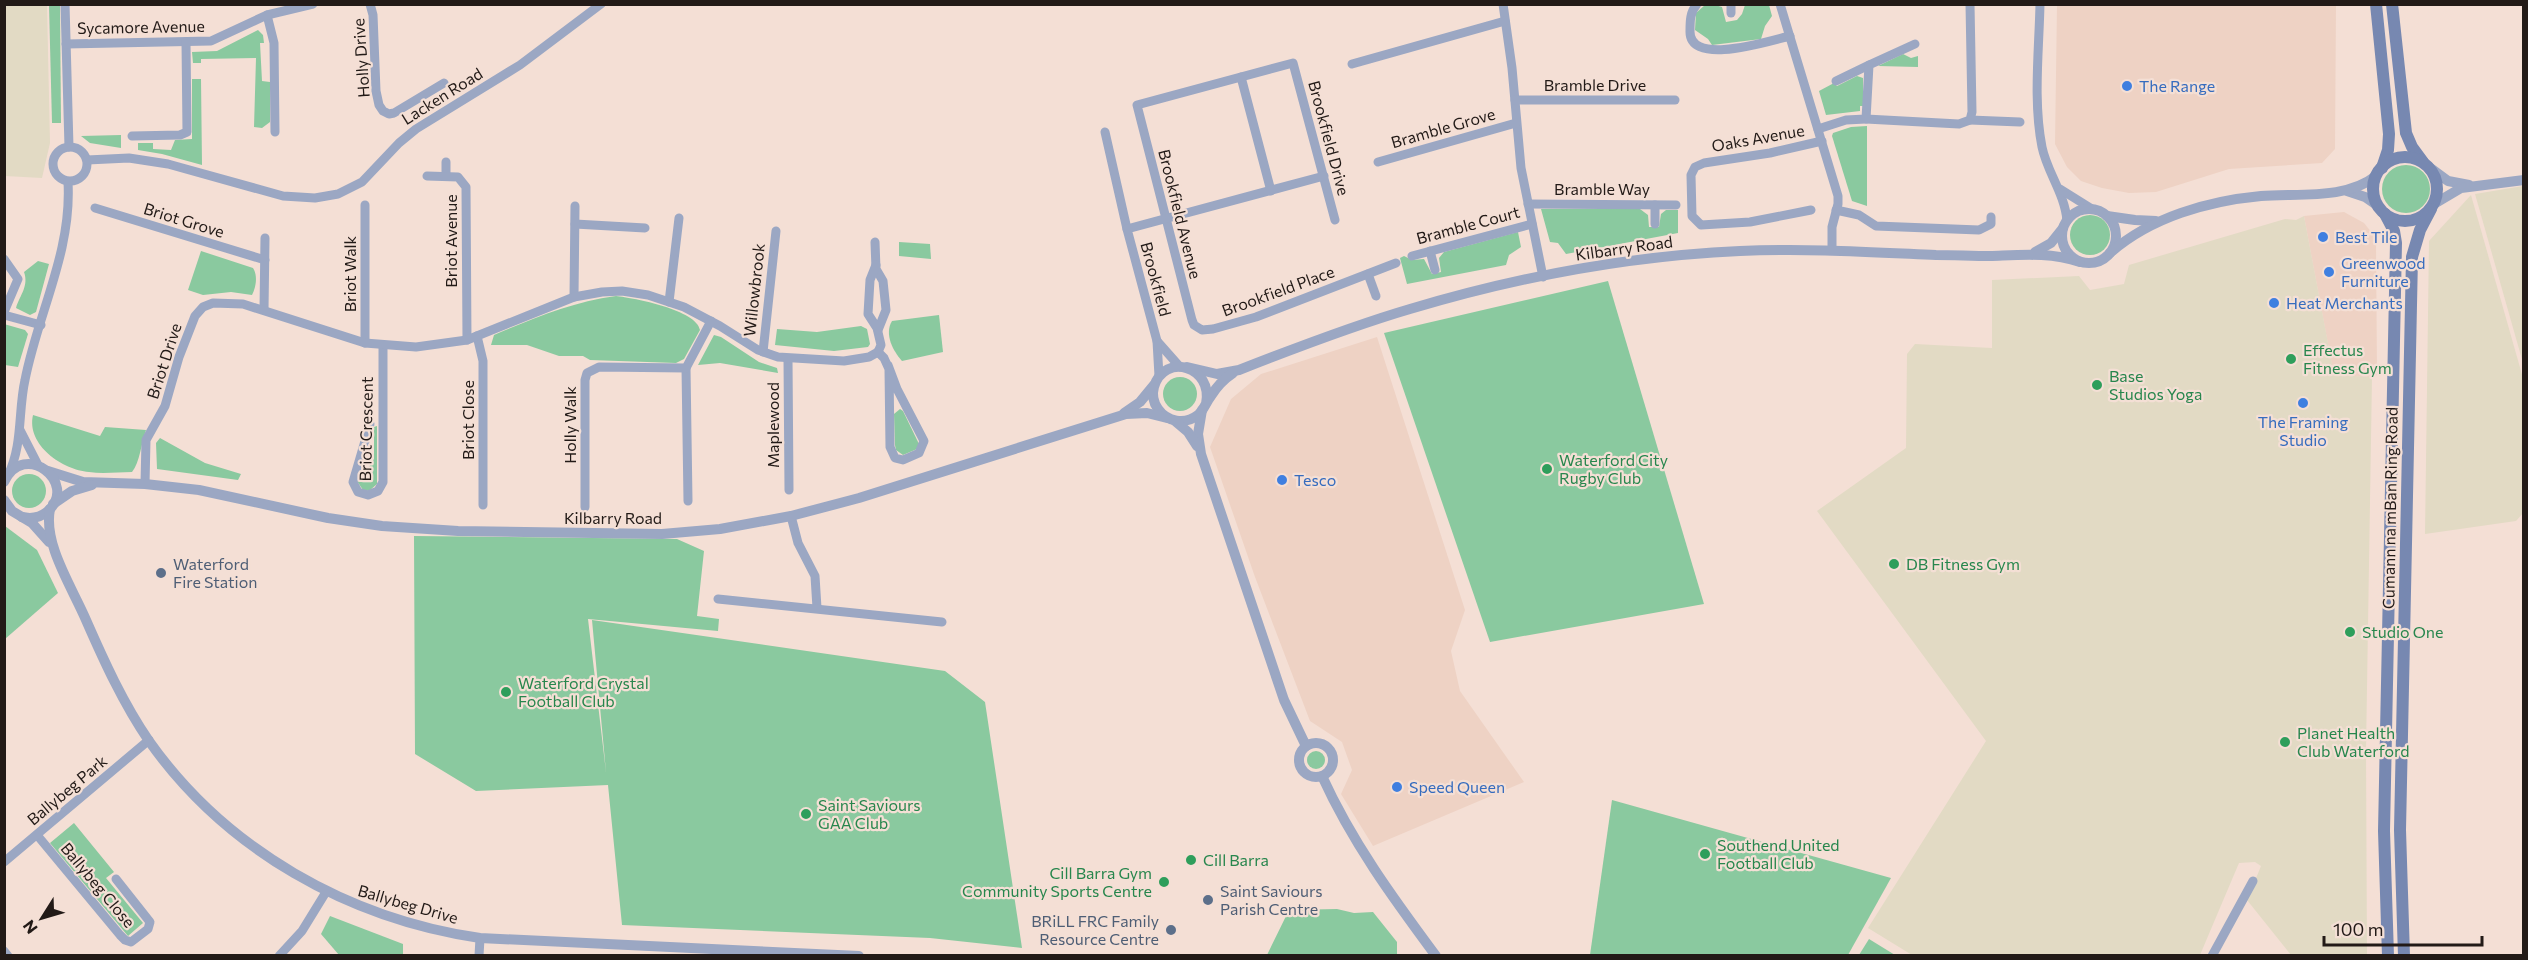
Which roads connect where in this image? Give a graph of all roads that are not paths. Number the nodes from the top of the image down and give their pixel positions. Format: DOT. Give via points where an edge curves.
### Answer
graph roads {
  1 [pos="65,4"];
  2 [pos="313,4"];
  3 [pos="601,4"];
  4 [pos="1503,4"];
  5 [pos="1697,4"];
  6 [pos="1780,4"];
  7 [pos="1970,4"];
  8 [pos="2040,4"];
  9 [pos="2376,4"];
  10 [pos="2392,4"];
  11 [pos="370,5"];
  12 [pos="267,15"];
  13 [pos="1505,21"];
  14 [pos="1790,36"];
  15 [pos="186,42"];
  16 [pos="66,44"];
  17 [pos="1915,44"];
  18 [pos="1352,64"];
  19 [pos="1869,65"];
  20 [pos="1240,77"];
  21 [pos="1836,81"];
  22 [pos="444,83"];
  23 [pos="1515,100"];
  24 [pos="1675,100"];
  25 [pos="1866,119"];
  26 [pos="1970,120"];
  27 [pos="2020,122"];
  28 [pos="1516,123"];
  29 [pos="1818,129"];
  30 [pos="275,132"];
  31 [pos="1105,132"];
  32 [pos="132,136"];
  33 [pos="1821,141"];
  34 [pos="69,147"];
  35 [pos="87,160"];
  36 [pos="446,162"];
  37 [pos="1378,162"];
  38 [pos="2427,166"];
  39 [pos="2379,172"];
  40 [pos="427,176"];
  41 [pos="446,176"];
  42 [pos="1324,177"];
  43 [pos="2523,180"];
  44 [pos="68,182"];
  45 [pos="2055,182"];
  46 [pos="2474,185"];
  47 [pos="2346,190"];
  48 [pos="1271,191"];
  49 [pos="1527,204"];
  50 [pos="365,205"];
  51 [pos="1655,205"];
  52 [pos="1676,205"];
  53 [pos="575,206"];
  54 [pos="2432,207"];
  55 [pos="94,208"];
  56 [pos="2092,209"];
  57 [pos="1811,210"];
  58 [pos="1836,210"];
  59 [pos="2382,210"];
  60 [pos="2107,216"];
  61 [pos="1991,217"];
  62 [pos="679,218"];
  63 [pos="2165,219"];
  64 [pos="1165,220"];
  65 [pos="1335,220"];
  66 [pos="1532,224"];
  67 [pos="1655,224"];
  68 [pos="2065,224"];
  69 [pos="575,225"];
  70 [pos="645,228"];
  71 [pos="1126,229"];
  72 [pos="776,231"];
  73 [pos="265,238"];
  74 [pos="875,242"];
  75 [pos="1832,249"];
  76 [pos="1430,251"];
  77 [pos="2110,253"];
  78 [pos="2029,254"];
  79 [pos="1412,256"];
  80 [pos="4,259"];
  81 [pos="265,260"];
  82 [pos="2080,261"];
  83 [pos="1396,263"];
  84 [pos="876,266"];
  85 [pos="1435,270"];
  86 [pos="1368,274"];
  87 [pos="1543,277"];
  88 [pos="1376,296"];
  89 [pos="574,297"];
  90 [pos="669,302"];
  91 [pos="264,310"];
  92 [pos="4,314"];
  93 [pos="711,321"];
  94 [pos="41,325"];
  95 [pos="1198,328"];
  96 [pos="878,330"];
  97 [pos="477,336"];
  98 [pos="467,340"];
  99 [pos="1157,341"];
  100 [pos="365,343"];
  101 [pos="382,346"];
  102 [pos="763,352"];
  103 [pos="878,352"];
  104 [pos="788,359"];
  105 [pos="888,365"];
  106 [pos="1183,367"];
  107 [pos="686,368"];
  108 [pos="1239,370"];
  109 [pos="1157,380"];
  110 [pos="1204,407"];
  111 [pos="1118,416"];
  112 [pos="1171,420"];
  113 [pos="19,422"];
  114 [pos="370,424"];
  115 [pos="1201,454"];
  116 [pos="38,465"];
  117 [pos="48,471"];
  118 [pos="6,479"];
  119 [pos="96,484"];
  120 [pos="145,484"];
  121 [pos="789,490"];
  122 [pos="4,500"];
  123 [pos="688,501"];
  124 [pos="483,505"];
  125 [pos="52,507"];
  126 [pos="585,507"];
  127 [pos="14,513"];
  128 [pos="791,516"];
  129 [pos="54,550"];
  130 [pos="718,599"];
  131 [pos="816,608"];
  132 [pos="942,622"];
  133 [pos="149,740"];
  134 [pos="1306,746"];
  135 [pos="1322,776"];
  136 [pos="37,835"];
  137 [pos="4,862"];
  138 [pos="116,879"];
  139 [pos="2253,881"];
  140 [pos="326,892"];
  141 [pos="480,938"];
  142 [pos="4,951"];
  143 [pos="706,952"];
  144 [pos="1435,955"];
  145 [pos="8,956"];
  146 [pos="279,956"];
  147 [pos="479,956"];
  148 [pos="859,956"];
  149 [pos="2212,956"];
  150 [pos="2388,956"];
  151 [pos="2404,956"];
  1 -- 16 [label="street"];
  2 -- 12 [label="street, Sycamore Avenue"];
  3 -- 35 [label="street, Lacken Road" via="520,65 416,129 362,182 338,194 315,198 283,196 168,164 129,158"];
  4 -- 13 [label="street"];
  5 -- 14 [label="street" via="1692,12 1690,34 1702,50 1737,48"];
  6 -- 14 [label="street"];
  7 -- 26 [label="street"];
  8 -- 45 [label="street" via="2039,126 2044,155"];
  9 -- 39 [label="main road" via="2389,134"];
  10 -- 38 [label="main road" via="2406,133"];
  11 -- 22 [label="street, Holly Drive" via="377,95 383,111 391,114"];
  12 -- 15 [label="street, Sycamore Avenue" via="216,40"];
  12 -- 30 [label="street" via="273,43"];
  13 -- 18 [label="street"];
  13 -- 23 [label="street"];
  14 -- 29 [label="street"];
  15 -- 16 [label="street, Sycamore Avenue"];
  15 -- 32 [label="street" via="187,132"];
  16 -- 34 [label="street, Sycamore Avenue"];
  17 -- 19 [label="street"];
  19 -- 21 [label="street"];
  19 -- 25 [label="street"];
  20 -- 42 [label="street, Brookfield Drive" via="1293,63"];
  20 -- 48 [label="street"];
  20 -- 64 [label="street, Brookfield Avenue" via="1137,105"];
  23 -- 24 [label="street, Bramble Drive"];
  23 -- 28 [label="street"];
  25 -- 26 [label="street" via="1959,124"];
  25 -- 29 [label="street" via="1846,120"];
  26 -- 27 [label="street"];
  28 -- 37 [label="street, Bramble Grove"];
  28 -- 49 [label="street"];
  29 -- 33 [label="street"];
  31 -- 71 [label="street"];
  33 -- 57 [label="street, Oaks Avenue" via="1704,163 1695,167 1691,175 1692,216 1701,225 1750,222"];
  33 -- 58 [label="street" via="1838,196"];
  34 -- 35 [label="street" via="78,149"];
  34 -- 44 [label="street" via="55,154 52,166 59,178"];
  35 -- 44 [label="street" via="83,176"];
  36 -- 41 [label="street"];
  38 -- 39 [label="main road" via="2402,158 2390,161"];
  38 -- 46 [label="street" via="2448,181"];
  38 -- 54 [label="main road" via="2437,182"];
  39 -- 47 [label="street" via="2365,184"];
  39 -- 59 [label="main road" via="2374,191"];
  40 -- 41 [label="street, Briot Avenue"];
  41 -- 98 [label="street, Briot Avenue" via="461,179 466,189"];
  42 -- 48 [label="street, Brookfield"];
  42 -- 65 [label="street, Brookfield Drive"];
  43 -- 46 [label="street"];
  44 -- 94 [label="street" via="62,246"];
  45 -- 56 [label="street" via="2069,197"];
  45 -- 68 [label="street" via="2063,202"];
  46 -- 54 [label="street" via="2453,192"];
  47 -- 59 [label="street" via="2365,197"];
  47 -- 63 [label="street" via="2232,200"];
  48 -- 64 [label="street, Brookfield"];
  49 -- 51 [label="street, Bramble Way"];
  49 -- 66 [label="street"];
  50 -- 100 [label="street, Briot Walk"];
  51 -- 52 [label="street, Bramble Way"];
  51 -- 67 [label="street"];
  53 -- 69 [label="street"];
  54 -- 59 [label="main road" via="2412,221 2401,221"];
  54 -- 151 [label="main road, Cumann na mBan Ring Road" via="2416,239 2412,269 2400,830"];
  55 -- 81 [label="street, Briot Grove"];
  56 -- 60 [label="street"];
  56 -- 68 [label="street" via="2078,211"];
  58 -- 61 [label="street" via="1859,215 1876,226 1979,230 1991,224"];
  58 -- 75 [label="street"];
  59 -- 150 [label="main road, Cumann na mBan Ring Road" via="2396,243 2384,831"];
  60 -- 63 [label="street" via="2145,221"];
  60 -- 77 [label="street" via="2116,238"];
  62 -- 90 [label="street"];
  63 -- 77 [label="street" via="2137,232"];
  64 -- 71 [label="street, Brookfield"];
  64 -- 95 [label="street, Brookfield Avenue" via="1192,320"];
  66 -- 76 [label="street, Bramble Court"];
  66 -- 87 [label="street"];
  68 -- 78 [label="street, Kilbarry Road" via="2051,243"];
  68 -- 82 [label="street" via="2065,248"];
  69 -- 70 [label="street"];
  69 -- 89 [label="street"];
  71 -- 99 [label="street, Brookfield"];
  72 -- 102 [label="street, Willowbrook"];
  73 -- 81 [label="street"];
  74 -- 84 [label="street"];
  75 -- 78 [label="street, Kilbarry Road" via="1968,256"];
  75 -- 87 [label="street, Kilbarry Road" via="1683,255"];
  76 -- 79 [label="street, Bramble Court"];
  76 -- 85 [label="street"];
  77 -- 82 [label="street" via="2098,261"];
  78 -- 82 [label="street, Kilbarry Road"];
  80 -- 92 [label="street" via="18,279"];
  81 -- 91 [label="street"];
  83 -- 86 [label="street, Brookfield Place"];
  84 -- 96 [label="street" via="886,310"];
  84 -- 96 [label="street" via="870,280 868,314"];
  86 -- 88 [label="street"];
  86 -- 95 [label="street, Brookfield Place" via="1256,317 1207,331"];
  87 -- 108 [label="street, Kilbarry Road" via="1402,311"];
  89 -- 90 [label="street" via="621,291"];
  89 -- 97 [label="street, Briot Drive"];
  90 -- 93 [label="street"];
  91 -- 100 [label="street, Briot Drive"];
  91 -- 120 [label="street, Briot Drive" via="227,302 208,304 198,312 182,346 164,411 146,440"];
  92 -- 94 [label="street"];
  93 -- 102 [label="street"];
  93 -- 107 [label="street"];
  94 -- 113 [label="street" via="25,376"];
  96 -- 103 [label="street"];
  97 -- 98 [label="street, Briot Drive"];
  97 -- 124 [label="street, Briot Close" via="483,356"];
  98 -- 101 [label="street, Briot Drive" via="428,347"];
  99 -- 106 [label="street, Brookfield"];
  99 -- 109 [label="street, Brookfield"];
  100 -- 101 [label="street, Briot Drive"];
  101 -- 114 [label="street, Briot Crescent" via="383,482 380,489 368,495 358,492 353,482"];
  102 -- 104 [label="street"];
  103 -- 104 [label="street" via="844,361"];
  103 -- 105 [label="street"];
  104 -- 121 [label="street, Maplewood"];
  105 -- 105 [label="street" via="890,447 895,458 903,460 920,453 924,441"];
  106 -- 108 [label="street, Kilbarry Road" via="1217,374"];
  106 -- 109 [label="street" via="1165,371"];
  106 -- 110 [label="street" via="1196,371 1206,386"];
  107 -- 123 [label="street"];
  107 -- 126 [label="street, Holly Walk" via="599,367 587,374"];
  108 -- 110 [label="street, Kilbarry Road" via="1221,382"];
  109 -- 111 [label="street, Kilbarry Road" via="1140,402"];
  109 -- 112 [label="street" via="1156,407"];
  110 -- 112 [label="street" via="1190,419"];
  110 -- 115 [label="street" via="1198,434"];
  111 -- 112 [label="street, Kilbarry Road" via="1147,413"];
  111 -- 128 [label="street, Kilbarry Road" via="900,486"];
  112 -- 115 [label="street" via="1188,432"];
  113 -- 116 [label="street"];
  113 -- 118 [label="street" via="14,461"];
  115 -- 134 [label="street" via="1284,700"];
  116 -- 117 [label="street, Kilbarry Road"];
  116 -- 118 [label="street" via="20,466"];
  117 -- 119 [label="street, Kilbarry Road"];
  117 -- 125 [label="street" via="57,488"];
  119 -- 120 [label="street, Kilbarry Road"];
  119 -- 125 [label="street, Kilbarry Road" via="72,491"];
  120 -- 128 [label="street, Kilbarry Road" via="209,492 356,523 420,530 662,534 728,528"];
  122 -- 127 [label="street"];
  125 -- 127 [label="street, Kilbarry Road" via="36,518"];
  125 -- 129 [label="street" via="48,525"];
  127 -- 129 [label="street" via="44,534"];
  128 -- 131 [label="street" via="798,543 815,576"];
  129 -- 133 [label="street, Ballybeg Drive" via="112,676"];
  130 -- 131 [label="street"];
  131 -- 132 [label="street"];
  133 -- 136 [label="street, Ballybeg Park"];
  133 -- 140 [label="street, Ballybeg Drive" via="183,782 228,827"];
  134 -- 135 [label="street" via="1299,765 1311,777"];
  134 -- 135 [label="street" via="1322,745 1330,752 1332,766"];
  135 -- 144 [label="street" via="1361,851"];
  136 -- 137 [label="street, Ballybeg Park"];
  136 -- 138 [label="street, Ballybeg Close" via="120,935 131,942 148,929 150,922"];
  139 -- 149 [label="street"];
  140 -- 141 [label="street, Ballybeg Drive" via="405,922"];
  140 -- 146 [label="street" via="302,931"];
  141 -- 143 [label="street, Ballybeg Drive"];
  141 -- 147 [label="street"];
  142 -- 145 [label="street"];
  143 -- 148 [label="street, Ballybeg Drive"];
}
